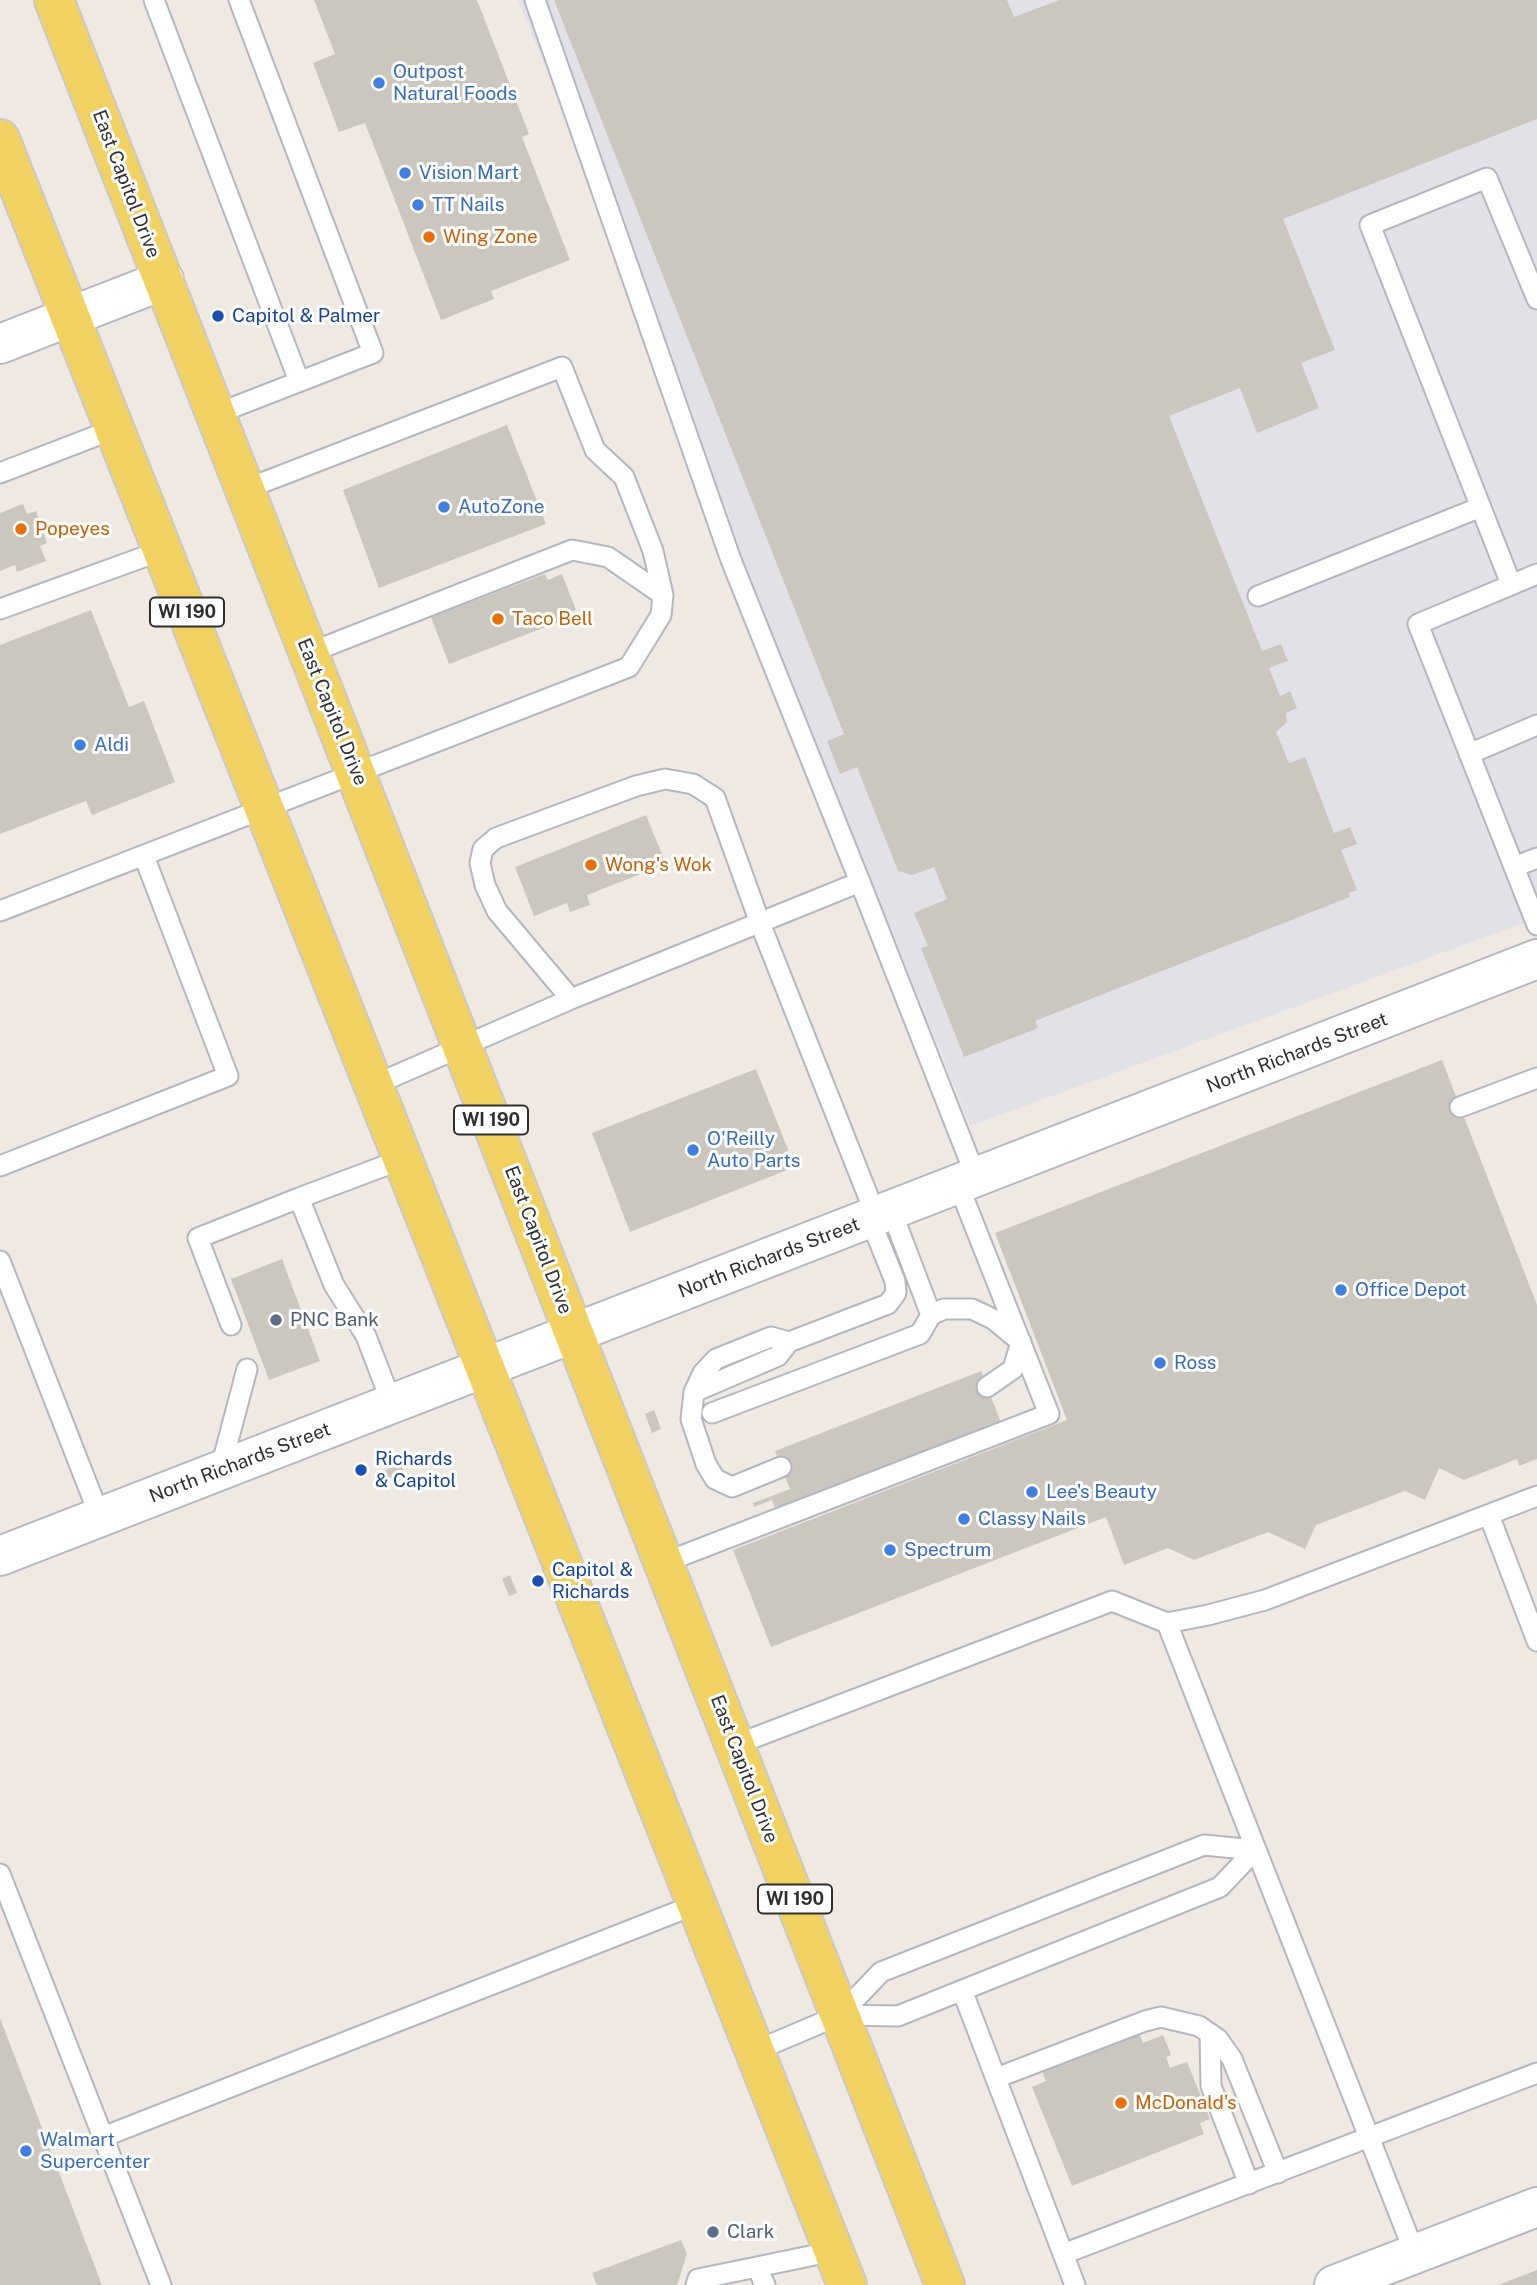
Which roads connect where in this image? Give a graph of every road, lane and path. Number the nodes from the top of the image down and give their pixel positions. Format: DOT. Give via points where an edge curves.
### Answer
graph roads {
  1 [pos="54,0"];
  2 [pos="154,0"];
  3 [pos="239,0"];
  4 [pos="535,0"];
  5 [pos="0,139"];
  6 [pos="164,280"];
  7 [pos="1537,299"];
  8 [pos="70,316"];
  9 [pos="0,344"];
  10 [pos="299,382"];
  11 [pos="216,414"];
  12 [pos="114,429"];
  13 [pos="0,473"];
  14 [pos="246,489"];
  15 [pos="1481,507"];
  16 [pos="163,550"];
  17 [pos="1537,574"];
  18 [pos="1511,584"];
  19 [pos="663,596"];
  20 [pos="1258,596"];
  21 [pos="0,609"];
  22 [pos="309,653"];
  23 [pos="1537,725"];
  24 [pos="1469,754"];
  25 [pos="357,773"];
  26 [pos="265,808"];
  27 [pos="145,856"];
  28 [pos="1537,858"];
  29 [pos="1514,867"];
  30 [pos="860,883"];
  31 [pos="0,911"];
  32 [pos="760,923"];
  33 [pos="1537,925"];
  34 [pos="1537,959"];
  35 [pos="571,999"];
  36 [pos="462,1046"];
  37 [pos="1537,1078"];
  38 [pos="374,1085"];
  39 [pos="1461,1107"];
  40 [pos="403,1159"];
  41 [pos="0,1166"];
  42 [pos="967,1180"];
  43 [pos="299,1198"];
  44 [pos="879,1215"];
  45 [pos="0,1261"];
  46 [pos="931,1315"];
  47 [pos="231,1325"];
  48 [pos="574,1334"];
  49 [pos="1021,1342"];
  50 [pos="485,1367"];
  51 [pos="247,1370"];
  52 [pos="987,1387"];
  53 [pos="392,1404"];
  54 [pos="712,1413"];
  55 [pos="781,1467"];
  56 [pos="220,1471"];
  57 [pos="1537,1496"];
  58 [pos="1489,1515"];
  59 [pos="100,1517"];
  60 [pos="0,1556"];
  61 [pos="663,1563"];
  62 [pos="1167,1623"];
  63 [pos="1537,1641"];
  64 [pos="735,1745"];
  65 [pos="1255,1850"];
  66 [pos="0,1874"];
  67 [pos="697,1904"];
  68 [pos="962,1990"];
  69 [pos="840,2015"];
  70 [pos="1209,2034"];
  71 [pos="755,2050"];
  72 [pos="1537,2073"];
  73 [pos="996,2078"];
  74 [pos="103,2137"];
  75 [pos="1369,2138"];
  76 [pos="1278,2173"];
  77 [pos="1249,2184"];
  78 [pos="1537,2207"];
  79 [pos="1063,2254"];
  80 [pos="1415,2254"];
  81 [pos="841,2268"];
  82 [pos="761,2276"];
  83 [pos="161,2285"];
  84 [pos="696,2285"];
  85 [pos="945,2285"];
  86 [pos="1075,2285"];
  87 [pos="1334,2285"];
  1 -- 6 [label="main road, East Capitol Drive / WI 190"];
  2 -- 10 [label="lane"];
  3 -- 10 [label="lane" via="373,353"];
  4 -- 30 [label="lane" via="731,560"];
  5 -- 8 [label="main road, WI 190"];
  6 -- 8 [label="street"];
  6 -- 11 [label="main road, East Capitol Drive / WI 190"];
  7 -- 15 [label="lane" via="1487,178 1370,225"];
  8 -- 9 [label="street"];
  8 -- 12 [label="main road, WI 190"];
  10 -- 11 [label="lane"];
  11 -- 14 [label="main road, East Capitol Drive / WI 190"];
  12 -- 13 [label="lane"];
  12 -- 16 [label="main road, WI 190"];
  14 -- 19 [label="lane" via="562,367 594,450 624,477 653,551"];
  14 -- 22 [label="main road, East Capitol Drive / WI 190"];
  15 -- 18 [label="lane"];
  15 -- 20 [label="lane"];
  16 -- 21 [label="lane"];
  16 -- 26 [label="main road, WI 190"];
  17 -- 18 [label="lane"];
  18 -- 24 [label="lane" via="1418,624"];
  19 -- 22 [label="lane" via="608,557 572,550"];
  19 -- 25 [label="lane" via="660,615 629,667"];
  22 -- 25 [label="main road, East Capitol Drive / WI 190"];
  23 -- 24 [label="lane"];
  24 -- 29 [label="lane"];
  25 -- 26 [label="lane"];
  25 -- 36 [label="main road, East Capitol Drive / WI 190"];
  26 -- 27 [label="lane"];
  26 -- 38 [label="main road, WI 190"];
  27 -- 31 [label="lane"];
  27 -- 41 [label="lane" via="228,1076"];
  28 -- 29 [label="lane"];
  29 -- 33 [label="lane"];
  30 -- 32 [label="lane"];
  30 -- 42 [label="lane"];
  32 -- 35 [label="lane"];
  32 -- 35 [label="lane" via="715,798 693,784 665,779 636,786 496,838 483,849 481,863 497,911"];
  32 -- 44 [label="lane"];
  34 -- 42 [label="street, North Richards Street"];
  35 -- 36 [label="lane"];
  36 -- 38 [label="lane"];
  36 -- 48 [label="main road, East Capitol Drive / WI 190"];
  37 -- 39 [label="lane"];
  38 -- 40 [label="main road, WI 190"];
  40 -- 43 [label="lane"];
  40 -- 50 [label="main road, WI 190"];
  42 -- 44 [label="street, North Richards Street"];
  42 -- 49 [label="lane"];
  43 -- 47 [label="lane" via="198,1238"];
  43 -- 53 [label="lane" via="334,1285 366,1336"];
  44 -- 46 [label="lane"];
  44 -- 48 [label="street, North Richards Street"];
  44 -- 55 [label="lane" via="895,1281 896,1293 888,1304 789,1342 778,1356 694,1392 691,1419 715,1479 732,1487"];
  45 -- 59 [label="lane"];
  46 -- 49 [label="lane" via="944,1309 972,1309"];
  46 -- 54 [label="lane" via="920,1334"];
  48 -- 50 [label="street, North Richards Street"];
  48 -- 61 [label="main road, East Capitol Drive / WI 190"];
  49 -- 52 [label="lane" via="1013,1369"];
  49 -- 61 [label="lane" via="1049,1414"];
  50 -- 53 [label="street, North Richards Street"];
  50 -- 67 [label="main road, WI 190"];
  51 -- 56 [label="lane"];
  53 -- 56 [label="street, North Richards Street"];
  56 -- 59 [label="street, North Richards Street"];
  57 -- 58 [label="lane"];
  58 -- 62 [label="lane" via="1265,1600"];
  58 -- 63 [label="lane"];
  59 -- 60 [label="street, North Richards Street"];
  61 -- 64 [label="main road, East Capitol Drive / WI 190"];
  62 -- 64 [label="lane" via="1112,1601"];
  62 -- 65 [label="lane"];
  64 -- 69 [label="main road, East Capitol Drive / WI 190"];
  65 -- 68 [label="lane" via="1220,1887"];
  65 -- 69 [label="lane" via="1204,1845 881,1972"];
  65 -- 75 [label="lane"];
  66 -- 74 [label="lane"];
  67 -- 71 [label="main road, WI 190"];
  67 -- 74 [label="lane"];
  68 -- 69 [label="lane" via="898,2016"];
  68 -- 73 [label="lane"];
  69 -- 71 [label="lane"];
  69 -- 85 [label="main road, East Capitol Drive / WI 190"];
  70 -- 73 [label="lane" via="1199,2026 1161,2017"];
  70 -- 76 [label="lane" via="1232,2059"];
  70 -- 77 [label="lane" via="1211,2086"];
  71 -- 81 [label="main road, WI 190"];
  72 -- 75 [label="lane"];
  73 -- 79 [label="lane"];
  74 -- 83 [label="lane"];
  75 -- 76 [label="lane"];
  75 -- 80 [label="lane"];
  76 -- 77 [label="lane"];
  77 -- 79 [label="lane"];
  78 -- 80 [label="street"];
  79 -- 86 [label="lane"];
  80 -- 87 [label="street"];
  81 -- 82 [label="lane"];
  82 -- 84 [label="lane" via="698,2279"];
}
